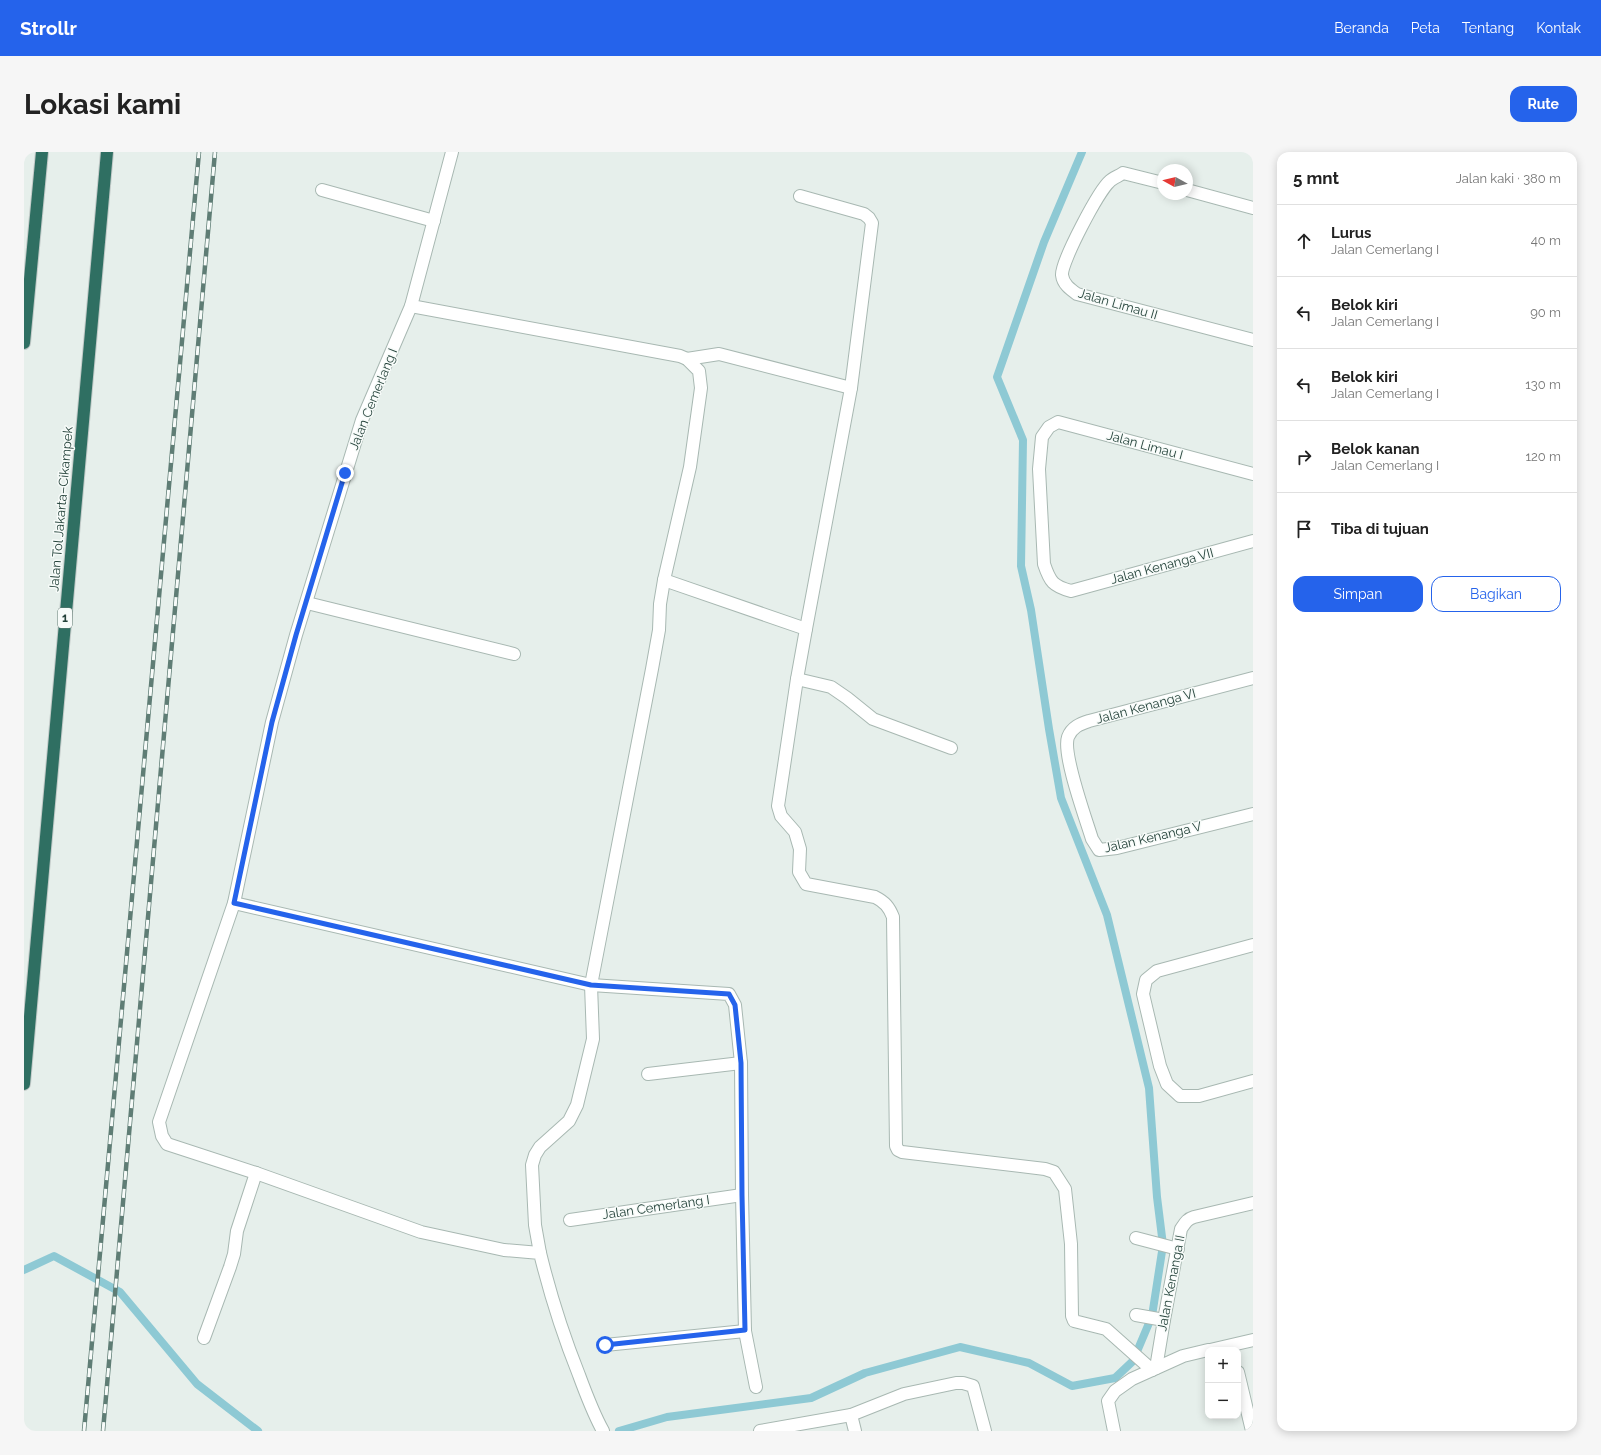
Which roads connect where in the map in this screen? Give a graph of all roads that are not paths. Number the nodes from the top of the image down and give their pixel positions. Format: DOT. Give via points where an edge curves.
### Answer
graph roads {
  1 [pos="42,152"];
  2 [pos="107,152"];
  3 [pos="452,152"];
  4 [pos="1157,181"];
  5 [pos="322,190"];
  6 [pos="1193,192"];
  7 [pos="800,196"];
  8 [pos="1253,208"];
  9 [pos="434,221"];
  10 [pos="411,306"];
  11 [pos="1253,340"];
  12 [pos="24,343"];
  13 [pos="687,359"];
  14 [pos="851,388"];
  15 [pos="1253,474"];
  16 [pos="1253,541"];
  17 [pos="664,580"];
  18 [pos="1071,591"];
  19 [pos="307,602"];
  20 [pos="806,629"];
  21 [pos="514,654"];
  22 [pos="1253,678"];
  23 [pos="797,679"];
  24 [pos="952,748"];
  25 [pos="1068,761"];
  26 [pos="1253,814"];
  27 [pos="234,903"];
  28 [pos="1253,945"];
  29 [pos="591,985"];
  30 [pos="741,1063"];
  31 [pos="648,1074"];
  32 [pos="1253,1081"];
  33 [pos="24,1084"];
  34 [pos="256,1173"];
  35 [pos="742,1195"];
  36 [pos="1253,1203"];
  37 [pos="570,1220"];
  38 [pos="1136,1238"];
  39 [pos="1173,1247"];
  40 [pos="540,1253"];
  41 [pos="1139,1316"];
  42 [pos="1160,1319"];
  43 [pos="745,1330"];
  44 [pos="204,1338"];
  45 [pos="1253,1340"];
  46 [pos="605,1345"];
  47 [pos="1235,1347"];
  48 [pos="1205,1351"];
  49 [pos="1145,1371"];
  50 [pos="1241,1383"];
  51 [pos="756,1387"];
  52 [pos="851,1415"];
  53 [pos="603,1431"];
  54 [pos="760,1431"];
  55 [pos="855,1431"];
  56 [pos="985,1431"];
  57 [pos="1114,1431"];
  58 [pos="1252,1431"];
  1 -- 12 [label="highway"];
  2 -- 33 [label="highway, Jalan Tol Jakarta–Cikampek / 1"];
  3 -- 9 [label="street, Jalan Cemerlang I"];
  4 -- 11 [label="street, Jalan Limau II" via="1123,173 1110,181 1099,195 1067,257 1062,274 1066,286 1077,294"];
  5 -- 9 [label="street"];
  6 -- 8 [label="street"];
  7 -- 14 [label="street" via="864,214 872,223"];
  9 -- 10 [label="street, Jalan Cemerlang I"];
  10 -- 13 [label="street" via="672,354"];
  10 -- 19 [label="street, Jalan Cemerlang I" via="362,420"];
  13 -- 14 [label="street" via="719,354"];
  13 -- 17 [label="street" via="699,371 700,396 690,467"];
  14 -- 20 [label="street"];
  15 -- 18 [label="street, Jalan Limau I" via="1058,422 1050,427 1042,437 1039,470 1044,564 1050,579 1058,588"];
  16 -- 18 [label="street, Jalan Kenanga VII"];
  17 -- 20 [label="street"];
  17 -- 29 [label="street" via="652,670"];
  19 -- 21 [label="street"];
  19 -- 27 [label="street, Jalan Cemerlang I" via="272,722"];
  20 -- 23 [label="street"];
  22 -- 25 [label="street, Jalan Kenanga VI" via="1076,726 1068,738"];
  23 -- 24 [label="street" via="831,688 873,719"];
  23 -- 49 [label="street" via="778,806 781,816 795,832 800,849 799,872 806,884 875,897 889,907 892,917 898,1150 1054,1172 1065,1189 1071,1244 1074,1321 1106,1329"];
  25 -- 26 [label="street, Jalan Kenanga V" via="1092,839 1099,850 1117,848"];
  27 -- 29 [label="street"];
  27 -- 34 [label="street, Jalan Cemerlang I" via="159,1122 167,1144"];
  28 -- 32 [label="street" via="1157,971 1146,980 1143,994 1160,1066 1167,1084 1180,1096 1199,1096"];
  29 -- 30 [label="street" via="729,994 735,1005"];
  29 -- 40 [label="street" via="593,1039 577,1104 569,1121 540,1147 532,1165 535,1225"];
  30 -- 31 [label="street"];
  30 -- 35 [label="street"];
  34 -- 40 [label="street" via="421,1232 504,1250"];
  34 -- 44 [label="street" via="237,1231 234,1254"];
  35 -- 37 [label="street, Jalan Cemerlang I"];
  35 -- 43 [label="street"];
  36 -- 39 [label="street, Jalan Kenanga II" via="1188,1219"];
  38 -- 39 [label="street"];
  39 -- 42 [label="street, Jalan Kenanga II"];
  40 -- 53 [label="street" via="557,1317"];
  41 -- 42 [label="street"];
  42 -- 49 [label="street, Jalan Kenanga II"];
  43 -- 46 [label="street"];
  43 -- 51 [label="street"];
  45 -- 47 [label="street"];
  48 -- 49 [label="street" via="1183,1356"];
  49 -- 57 [label="street" via="1115,1391 1108,1401"];
  50 -- 58 [label="street"];
  52 -- 54 [label="street"];
  52 -- 55 [label="street"];
  52 -- 56 [label="street" via="904,1394 963,1383 973,1386"];
}
